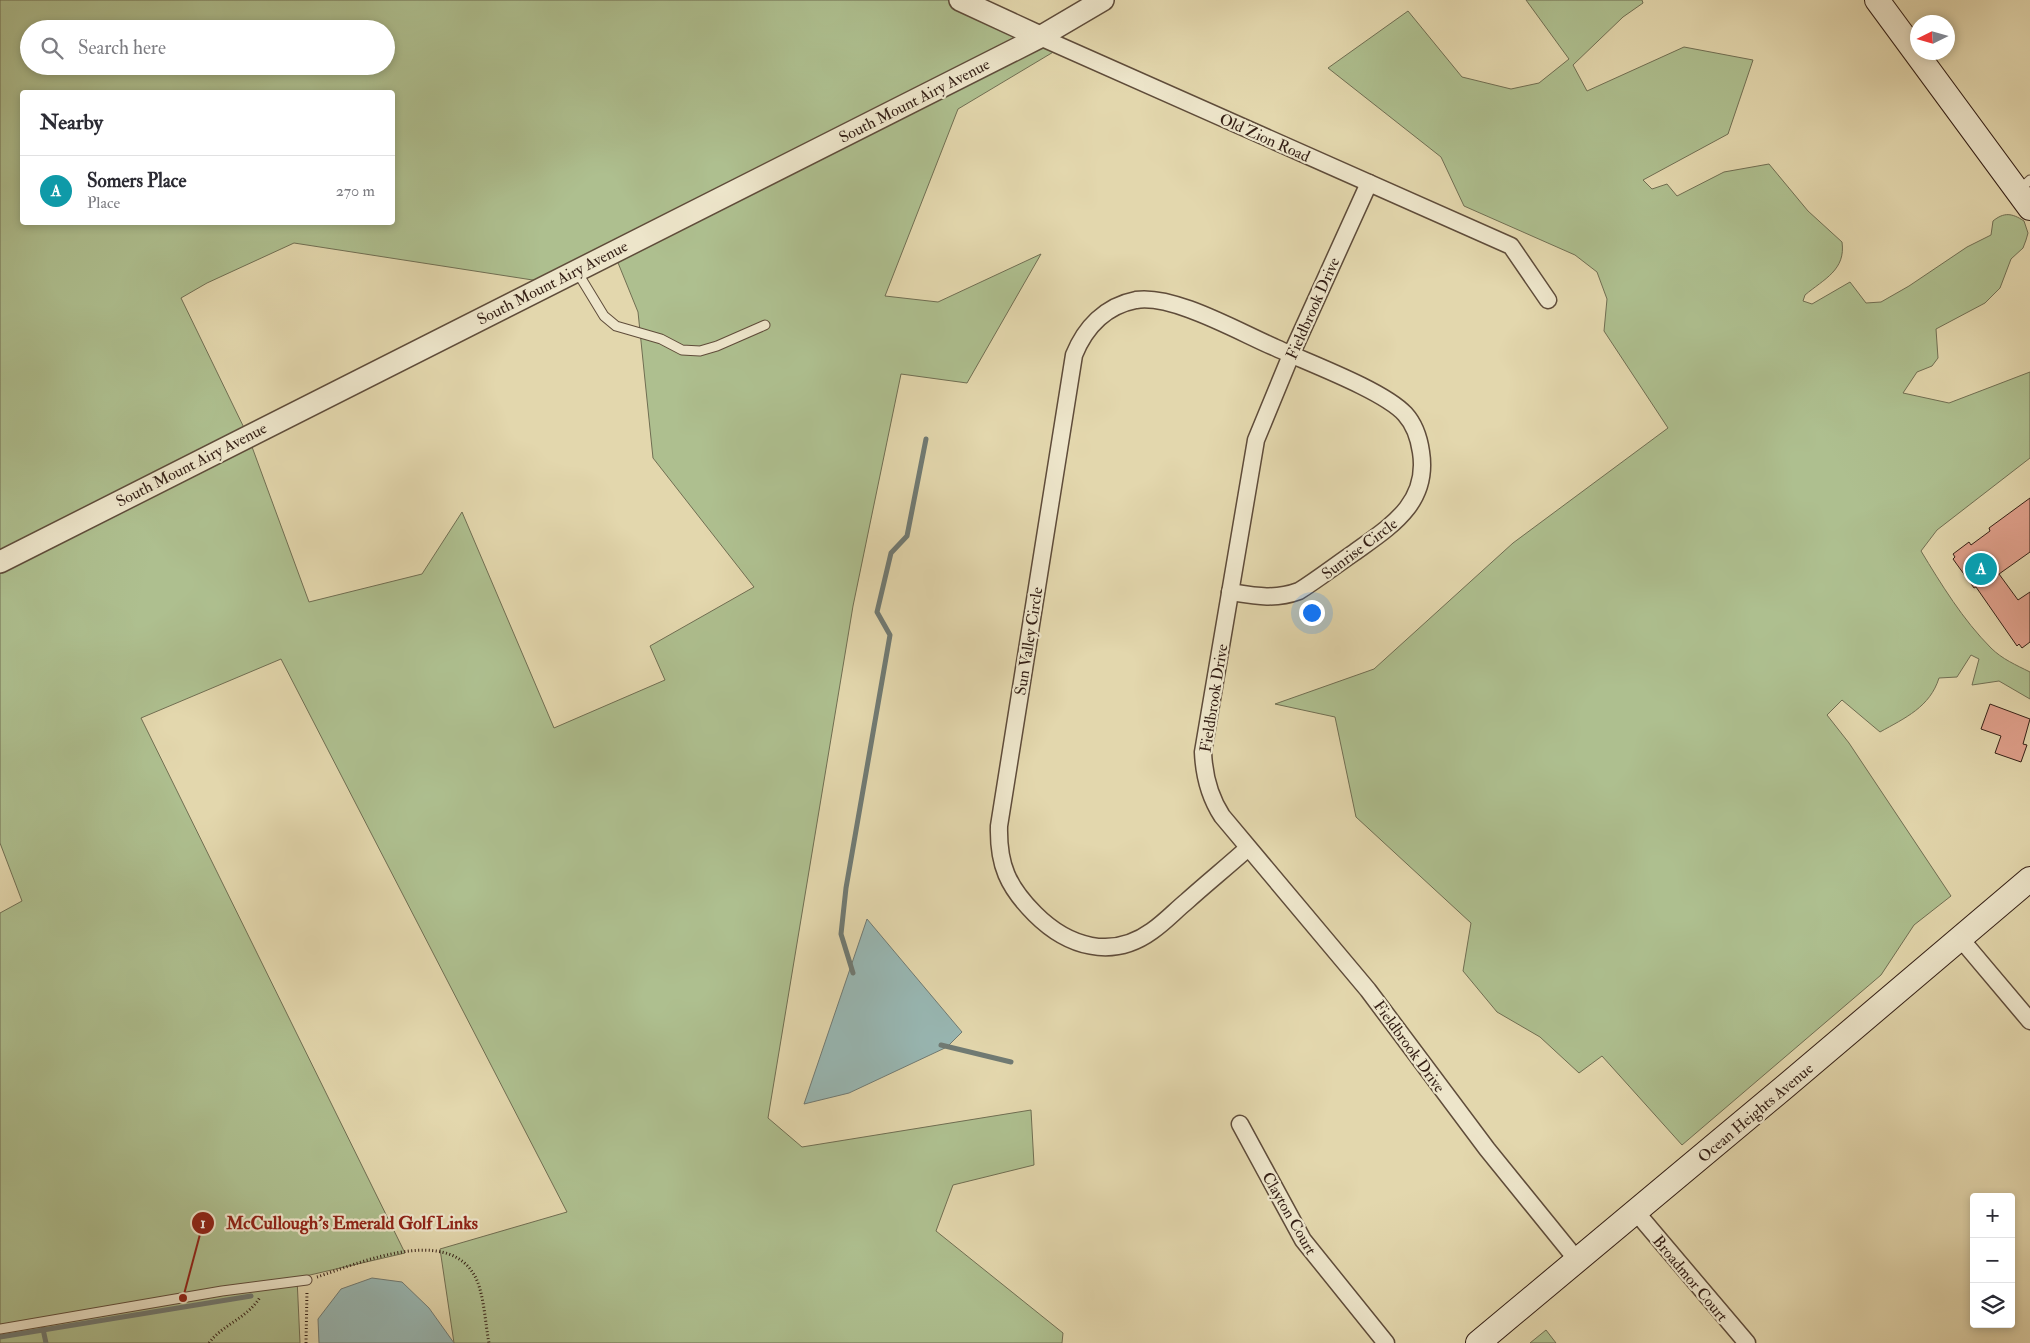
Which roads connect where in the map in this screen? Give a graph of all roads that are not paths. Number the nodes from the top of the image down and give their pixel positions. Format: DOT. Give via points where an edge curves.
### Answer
graph roads {
  1 [pos="960,0"];
  2 [pos="1103,0"];
  3 [pos="1877,0"];
  4 [pos="1040,37"];
  5 [pos="1369,183"];
  6 [pos="2026,193"];
  7 [pos="576,270"];
  8 [pos="1548,300"];
  9 [pos="765,325"];
  10 [pos="1291,355"];
  11 [pos="0,562"];
  12 [pos="1230,592"];
  13 [pos="1248,848"];
  14 [pos="2030,879"];
  15 [pos="1960,938"];
  16 [pos="2030,1021"];
  17 [pos="1240,1124"];
  18 [pos="1636,1212"];
  19 [pos="1578,1260"];
  20 [pos="307,1280"];
  21 [pos="0,1329"];
  22 [pos="1386,1343"];
  23 [pos="1478,1343"];
  24 [pos="1746,1343"];
  1 -- 4 [label="street, Old Zion Road"];
  2 -- 4 [label="street, South Mount Airy Avenue"];
  3 -- 6 [label="main road"];
  4 -- 5 [label="street, Old Zion Road"];
  4 -- 7 [label="street, South Mount Airy Avenue"];
  5 -- 8 [label="street, Old Zion Road" via="1511,246"];
  5 -- 10 [label="street, Fieldbrook Drive"];
  7 -- 9 [label="lane" via="604,316 616,326 661,339 682,350 700,351 717,346"];
  7 -- 11 [label="street, South Mount Airy Avenue"];
  10 -- 12 [label="street, Fieldbrook Drive" via="1256,440"];
  10 -- 12 [label="street, Sunrise Circle" via="1371,392 1404,414 1415,429 1420,447 1420,480 1415,495 1396,522 1299,591 1270,598"];
  10 -- 13 [label="street, Sun Valley Circle" via="1190,310 1154,299 1136,300 1114,308 1081,336 1069,378 998,848 1002,866 1020,900 1044,924 1064,938 1083,945 1103,947 1129,943 1152,931"];
  12 -- 13 [label="street, Fieldbrook Drive" via="1203,761 1216,808"];
  13 -- 19 [label="street, Fieldbrook Drive" via="1368,990 1481,1142"];
  14 -- 15 [label="main road, Ocean Heights Avenue"];
  15 -- 16 [label="street"];
  15 -- 18 [label="main road, Ocean Heights Avenue"];
  17 -- 22 [label="street, Clayton Court" via="1302,1240"];
  18 -- 19 [label="main road, Ocean Heights Avenue"];
  18 -- 24 [label="street, Broadmor Court"];
  19 -- 23 [label="main road, Ocean Heights Avenue"];
  20 -- 21 [label="lane" via="270,1283"];
}
